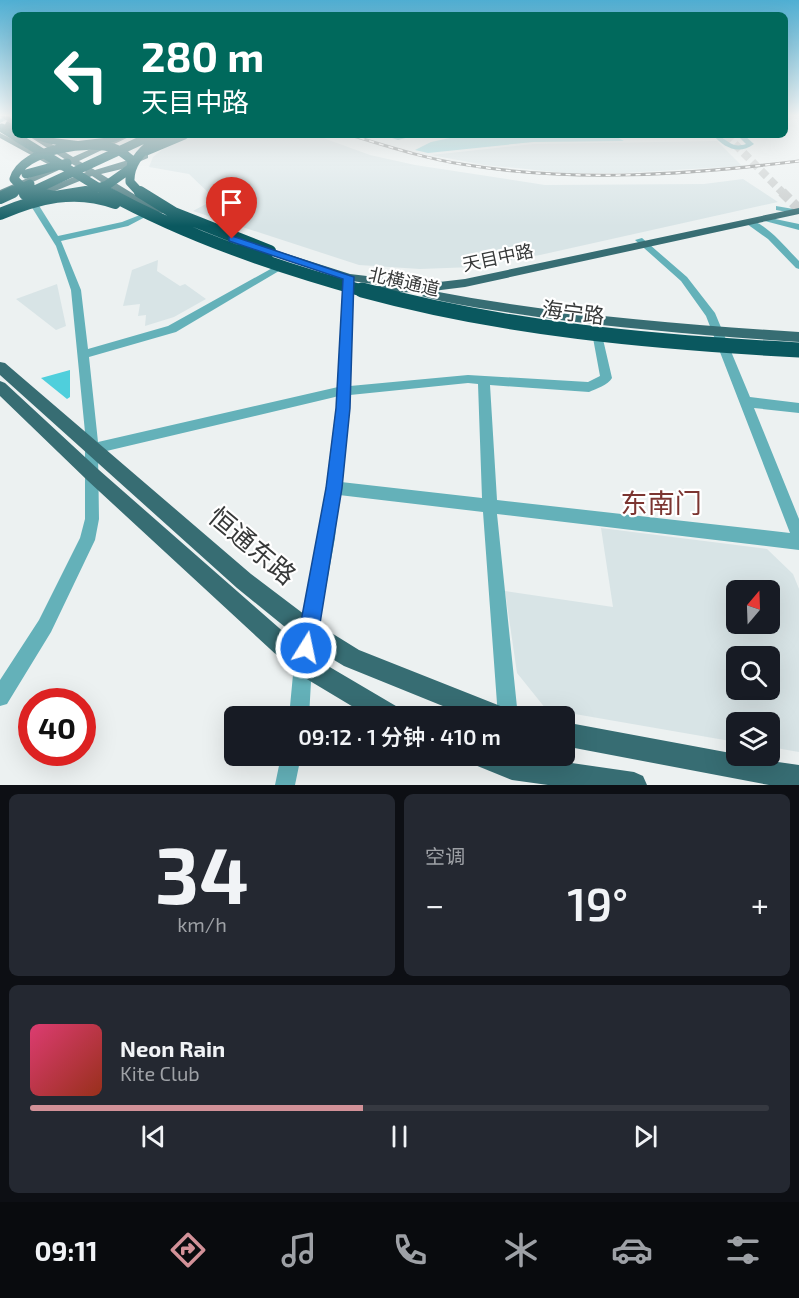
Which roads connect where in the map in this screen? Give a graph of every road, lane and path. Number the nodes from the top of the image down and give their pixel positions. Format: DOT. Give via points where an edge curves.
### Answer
graph roads {
  1 [pos="22,153"];
  2 [pos="30,153"];
  3 [pos="47,153"];
  4 [pos="55,153"];
  5 [pos="55,153"];
  6 [pos="60,153"];
  7 [pos="74,153"];
  8 [pos="88,153"];
  9 [pos="99,153"];
  10 [pos="115,153"];
  11 [pos="122,153"];
  12 [pos="122,153"];
  13 [pos="142,153"];
  14 [pos="144,153"];
  15 [pos="149,153"];
  16 [pos="39,158"];
  17 [pos="71,160"];
  18 [pos="58,165"];
  19 [pos="131,168"];
  20 [pos="91,172"];
  21 [pos="22,174"];
  22 [pos="78,177"];
  23 [pos="57,179"];
  24 [pos="0,186"];
  25 [pos="68,195"];
  26 [pos="0,196"];
  27 [pos="30,198"];
  28 [pos="0,206"];
  29 [pos="0,213"];
  30 [pos="797,214"];
  31 [pos="145,215"];
  32 [pos="765,218"];
  33 [pos="750,222"];
  34 [pos="57,239"];
  35 [pos="642,242"];
  36 [pos="799,266"];
  37 [pos="290,267"];
  38 [pos="347,283"];
  39 [pos="410,290"];
  40 [pos="719,332"];
  41 [pos="598,338"];
  42 [pos="799,338"];
  43 [pos="726,348"];
  44 [pos="799,351"];
  45 [pos="82,355"];
  46 [pos="0,367"];
  47 [pos="484,380"];
  48 [pos="0,387"];
  49 [pos="344,391"];
  50 [pos="747,402"];
  51 [pos="799,408"];
  52 [pos="92,449"];
  53 [pos="93,475"];
  54 [pos="334,488"];
  55 [pos="489,504"];
  56 [pos="799,540"];
  57 [pos="309,632"];
  58 [pos="303,664"];
  59 [pos="0,697"];
  60 [pos="302,706"];
  61 [pos="374,706"];
  62 [pos="472,706"];
  63 [pos="507,706"];
  64 [pos="575,736"];
  65 [pos="289,766"];
  66 [pos="533,766"];
  67 [pos="799,778"];
  68 [pos="285,785"];
  69 [pos="634,785"];
  1 -- 21 [label="highway"];
  2 -- 16 [label="main road, 天目中路"];
  3 -- 21 [label="highway, bridge"];
  4 -- 37 [label="highway, 北横通道, bridge" via="137,208"];
  5 -- 37 [label="highway, 北横通道, bridge" via="133,198"];
  6 -- 17 [label="main road, 天目中路"];
  7 -- 21 [label="highway, bridge"];
  8 -- 17 [label="main road"];
  9 -- 21 [label="highway, bridge"];
  9 -- 26 [label="highway, bridge"];
  10 -- 23 [label="highway, bridge"];
  11 -- 19 [label="highway, bridge" via="132,160"];
  12 -- 20 [label="main road" via="96,165"];
  13 -- 23 [label="highway, bridge"];
  14 -- 19 [label="highway, bridge"];
  15 -- 20 [label="main road" via="130,164"];
  16 -- 18 [label="main road, 天目中路"];
  16 -- 21 [label="main road"];
  17 -- 18 [label="main road"];
  17 -- 20 [label="main road, 天目中路"];
  18 -- 21 [label="main road"];
  18 -- 22 [label="main road, 天目中路"];
  18 -- 26 [label="main road"];
  19 -- 25 [label="highway, bridge" via="110,184"];
  19 -- 37 [label="highway, bridge" via="130,182 146,198"];
  20 -- 22 [label="main road"];
  20 -- 38 [label="main road, 天目中路" via="134,198"];
  21 -- 24 [label="highway"];
  21 -- 25 [label="highway, bridge" via="14,179 25,190 45,196"];
  22 -- 27 [label="main road"];
  22 -- 31 [label="main road, 天目中路"];
  23 -- 28 [label="highway, bridge"];
  25 -- 29 [label="highway, bridge" via="35,200"];
  25 -- 37 [label="highway, bridge" via="112,201 203,246 240,259"];
  27 -- 29 [label="main road"];
  27 -- 34 [label="street"];
  30 -- 32 [label="main road, 天目中路"];
  30 -- 32 [label="street"];
  30 -- 35 [label="main road, 天目中路" via="779,208"];
  31 -- 34 [label="street" via="124,224"];
  31 -- 37 [label="main road, 天目中路"];
  32 -- 33 [label="main road, 天目中路"];
  33 -- 35 [label="main road, 天目中路"];
  33 -- 36 [label="street"];
  34 -- 45 [label="street" via="76,290"];
  35 -- 38 [label="main road, 天目中路" via="449,280"];
  35 -- 39 [label="main road, 天目中路" via="471,282"];
  35 -- 40 [label="street" via="691,287"];
  37 -- 38 [label="main road, 天目中路"];
  37 -- 42 [label="highway, 北横通道" via="514,314 639,330"];
  37 -- 44 [label="highway, 北横通道, bridge" via="369,292 513,323 642,340"];
  37 -- 45 [label="street" via="172,329"];
  38 -- 39 [label="main road, 海宁路"];
  38 -- 41 [label="main road, 海宁路" via="496,322"];
  38 -- 49 [label="street"];
  39 -- 40 [label="main road, 海宁路" via="551,315"];
  40 -- 42 [label="main road, 海宁路"];
  40 -- 43 [label="street"];
  41 -- 43 [label="main road, 海宁路"];
  41 -- 47 [label="street" via="606,378 590,387"];
  43 -- 44 [label="main road, 海宁路"];
  43 -- 50 [label="street"];
  45 -- 52 [label="street"];
  46 -- 52 [label="main road, 恒通东路"];
  47 -- 49 [label="street"];
  47 -- 55 [label="street"];
  48 -- 53 [label="main road"];
  49 -- 52 [label="street"];
  49 -- 54 [label="street"];
  50 -- 51 [label="street"];
  50 -- 56 [label="street"];
  52 -- 53 [label="street"];
  52 -- 57 [label="main road, 恒通东路"];
  53 -- 58 [label="main road"];
  53 -- 59 [label="street" via="92,519 87,540 38,639"];
  54 -- 55 [label="street"];
  54 -- 57 [label="street"];
  55 -- 56 [label="street"];
  55 -- 63 [label="street"];
  57 -- 58 [label="street"];
  57 -- 62 [label="main road, 恒通东路" via="352,658"];
  58 -- 60 [label="street"];
  58 -- 61 [label="main road"];
  64 -- 67 [label="main road"];
  65 -- 68 [label="street"];
  66 -- 69 [label="main road"];
}
